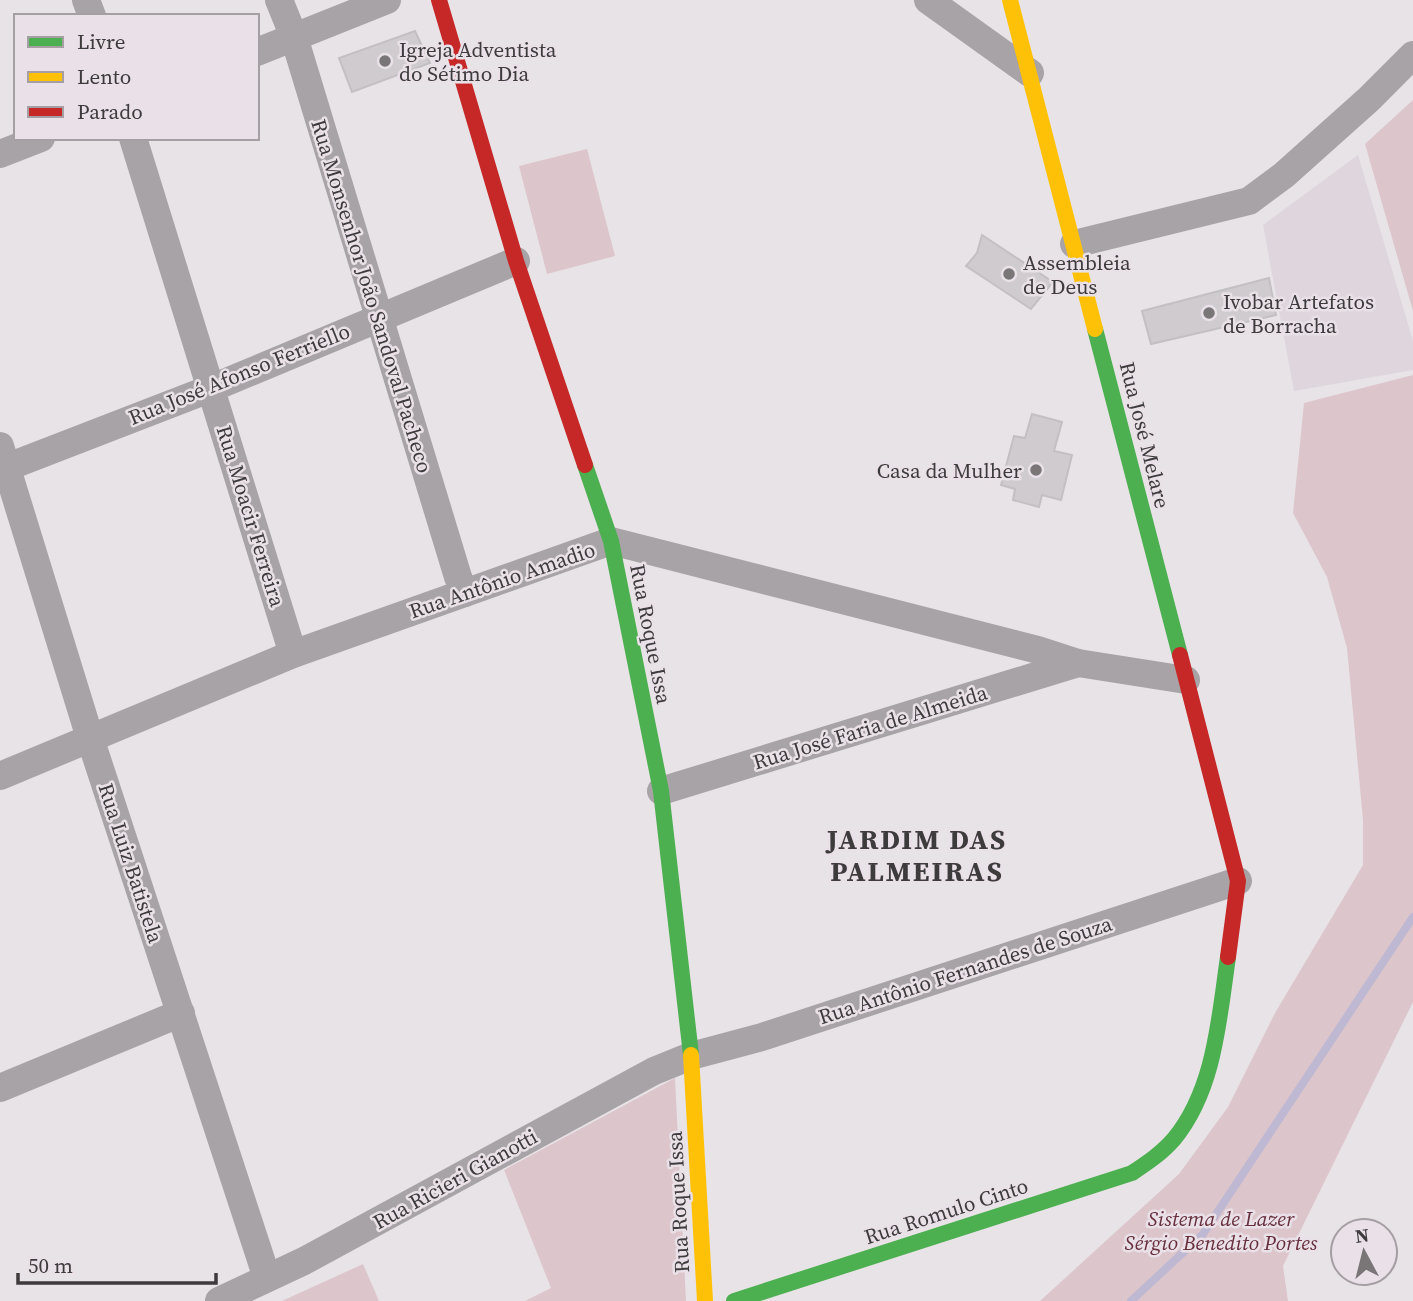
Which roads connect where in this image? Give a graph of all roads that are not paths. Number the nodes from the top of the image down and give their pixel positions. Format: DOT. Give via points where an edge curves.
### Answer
graph roads {
  1 [pos="279,0"];
  2 [pos="387,0"];
  3 [pos="439,0"];
  4 [pos="928,0"];
  5 [pos="1010,0"];
  6 [pos="294,37"];
  7 [pos="259,51"];
  8 [pos="1413,55"];
  9 [pos="1030,73"];
  10 [pos="36,140"];
  11 [pos="134,140"];
  12 [pos="0,154"];
  13 [pos="1074,244"];
  14 [pos="516,261"];
  15 [pos="377,317"];
  16 [pos="212,388"];
  17 [pos="2,461"];
  18 [pos="611,541"];
  19 [pos="465,593"];
  20 [pos="293,654"];
  21 [pos="1079,663"];
  22 [pos="1186,680"];
  23 [pos="90,738"];
  24 [pos="0,776"];
  25 [pos="661,791"];
  26 [pos="1238,881"];
  27 [pos="181,1013"];
  28 [pos="691,1056"];
  29 [pos="0,1088"];
  30 [pos="267,1278"];
  31 [pos="219,1301"];
  32 [pos="705,1301"];
  33 [pos="734,1301"];
  1 -- 6 [label="street, Rua Monsenhor João Sandoval Pacheco"];
  2 -- 6 [label="street"];
  3 -- 14 [label="street, Rua Roque Issa"];
  4 -- 9 [label="street"];
  5 -- 9 [label="street, Rua José Melare"];
  6 -- 7 [label="street"];
  6 -- 15 [label="street, Rua Monsenhor João Sandoval Pacheco"];
  8 -- 13 [label="street" via="1284,175 1249,201"];
  9 -- 13 [label="street, Rua José Melare"];
  10 -- 12 [label="street"];
  11 -- 16 [label="street, Rua Moacir Ferreira"];
  13 -- 22 [label="street, Rua José Melare"];
  14 -- 15 [label="street, Rua José Afonso Ferriello"];
  14 -- 18 [label="street, Rua Roque Issa"];
  15 -- 16 [label="street, Rua José Afonso Ferriello"];
  15 -- 19 [label="street, Rua Monsenhor João Sandoval Pacheco"];
  16 -- 17 [label="street, Rua José Afonso Ferriello"];
  16 -- 20 [label="street, Rua Moacir Ferreira"];
  17 -- 23 [label="street, Rua Luiz Batistela"];
  18 -- 19 [label="street, Rua Antônio Amadio"];
  18 -- 21 [label="street, Rua Antônio Amadio"];
  18 -- 25 [label="street, Rua Roque Issa"];
  19 -- 20 [label="street, Rua Antônio Amadio"];
  20 -- 23 [label="street, Rua Antônio Amadio"];
  21 -- 22 [label="street, Rua Antônio Amadio"];
  21 -- 25 [label="street, Rua José Faria de Almeida"];
  22 -- 26 [label="street, Rua José Melare"];
  23 -- 24 [label="street, Rua Antônio Amadio"];
  23 -- 27 [label="street, Rua Luiz Batistela"];
  25 -- 28 [label="street, Rua Roque Issa"];
  26 -- 28 [label="street, Rua Antônio Fernandes de Souza" via="762,1037"];
  26 -- 33 [label="street, Rua Romulo Cinto" via="1205,1087 1166,1150 1132,1173"];
  27 -- 29 [label="street"];
  27 -- 30 [label="street, Rua Luiz Batistela"];
  28 -- 30 [label="street, Rua Ricieri Gianotti" via="654,1071"];
  28 -- 32 [label="street, Rua Roque Issa"];
  30 -- 31 [label="street, Rua Ricieri Gianotti"];
}
